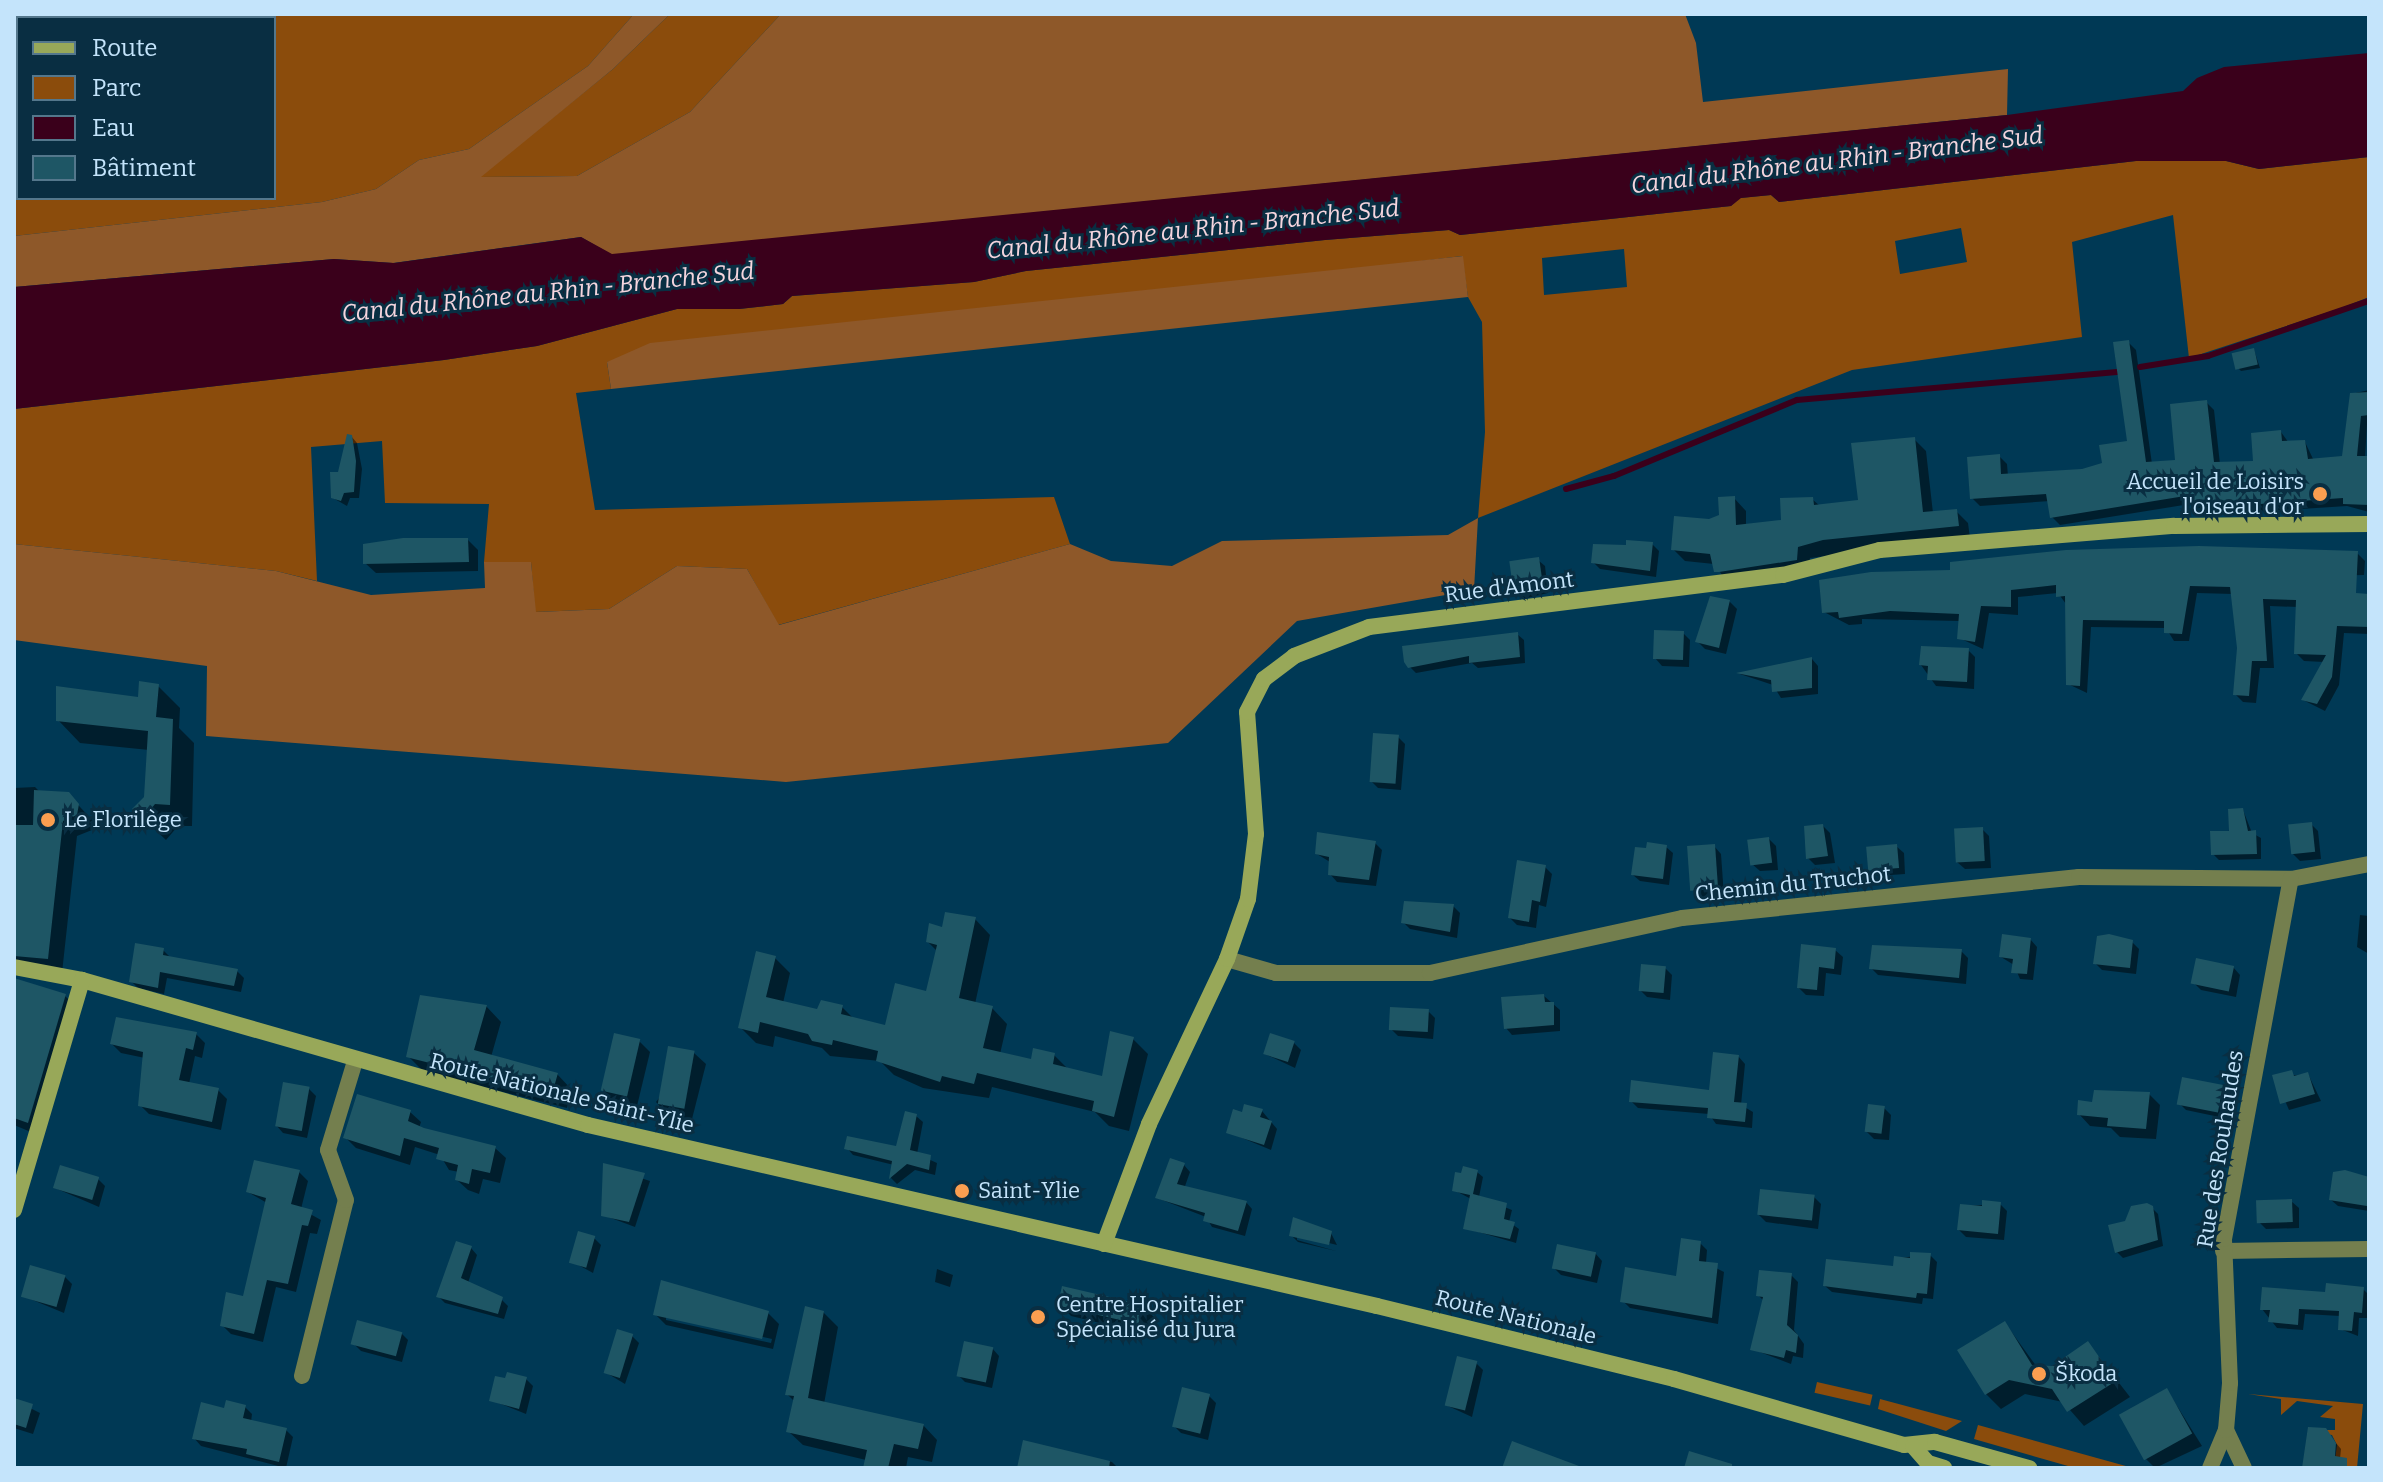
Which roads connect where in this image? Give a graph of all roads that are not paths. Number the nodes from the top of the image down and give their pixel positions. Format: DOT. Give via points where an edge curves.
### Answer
graph roads {
  1 [pos="2369,524"];
  2 [pos="2369,864"];
  3 [pos="2291,879"];
  4 [pos="1227,959"];
  5 [pos="14,967"];
  6 [pos="82,980"];
  7 [pos="355,1061"];
  8 [pos="14,1210"];
  9 [pos="1104,1244"];
  10 [pos="2369,1249"];
  11 [pos="2223,1251"];
  12 [pos="302,1376"];
  13 [pos="2226,1430"];
  14 [pos="1913,1446"];
  15 [pos="1944,1468"];
  16 [pos="2029,1468"];
  17 [pos="2210,1468"];
  18 [pos="2244,1468"];
  1 -- 4 [label="main road, Rue d'Amont" via="2158,527 1880,550 1783,575 1340,634 1277,667 1249,702 1254,872"];
  2 -- 3 [label="street, Chemin du Truchot"];
  3 -- 4 [label="street, Chemin du Truchot" via="2079,877 1682,918 1430,973 1276,973"];
  3 -- 11 [label="street, Rue des Rouhaudes"];
  4 -- 9 [label="main road, Rue d'Amont" via="1149,1124"];
  5 -- 6 [label="main road, Route Nationale Saint-Ylie"];
  6 -- 7 [label="main road, Route Nationale Saint-Ylie"];
  6 -- 8 [label="main road"];
  7 -- 9 [label="main road, Route Nationale Saint-Ylie" via="588,1125"];
  7 -- 12 [label="street" via="328,1150 346,1200"];
  9 -- 14 [label="main road, Route Nationale" via="1644,1372"];
  10 -- 11 [label="street"];
  11 -- 13 [label="street, Rue des Rouhaudes" via="2232,1336"];
  13 -- 17 [label="street, Rue des Rouhaudes"];
  13 -- 18 [label="street, Rue des Rouhaudes"];
  14 -- 15 [label="main road, Route Nationale" via="1928,1463"];
  14 -- 16 [label="main road, Route Nationale" via="1935,1442"];
}
